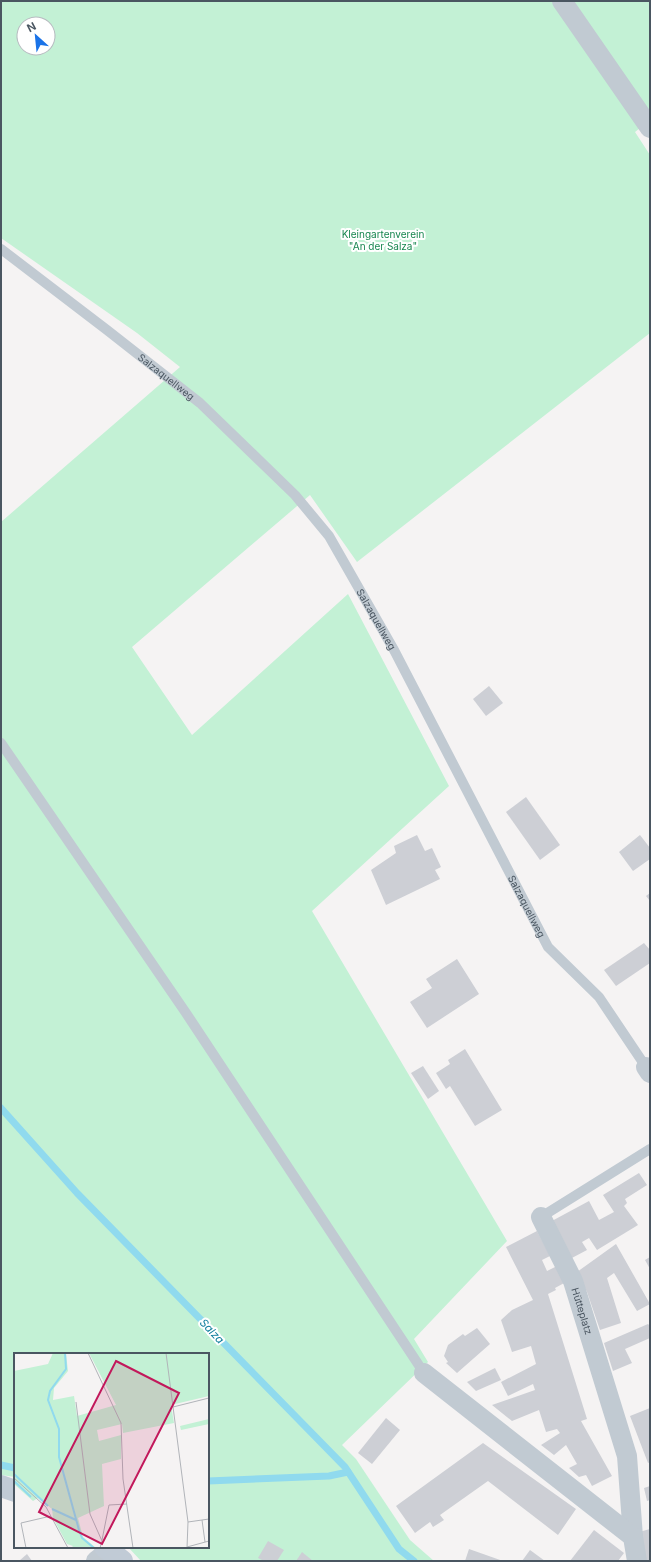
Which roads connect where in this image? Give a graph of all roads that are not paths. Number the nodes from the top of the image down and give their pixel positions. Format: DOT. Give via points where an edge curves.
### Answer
graph roads {
  1 [pos="562,1"];
  2 [pos="650,128"];
  3 [pos="1,249"];
  4 [pos="1,744"];
  5 [pos="648,1070"];
  6 [pos="650,1149"];
  7 [pos="541,1217"];
  8 [pos="424,1373"];
  9 [pos="1,1486"];
  10 [pos="14,1490"];
  11 [pos="633,1537"];
  12 [pos="636,1561"];
  1 -- 2 [label="street"];
  3 -- 5 [label="lane, Salzaquellweg" via="200,403 295,495 329,536 394,650 548,947 599,997"];
  4 -- 8 [label="lane" via="186,1013"];
  6 -- 7 [label="lane, Hütteplatz"];
  7 -- 11 [label="street, Hütteplatz" via="573,1281 628,1456"];
  8 -- 11 [label="street"];
  9 -- 10 [label="street"];
  11 -- 12 [label="street, Hütteplatz"];
}
